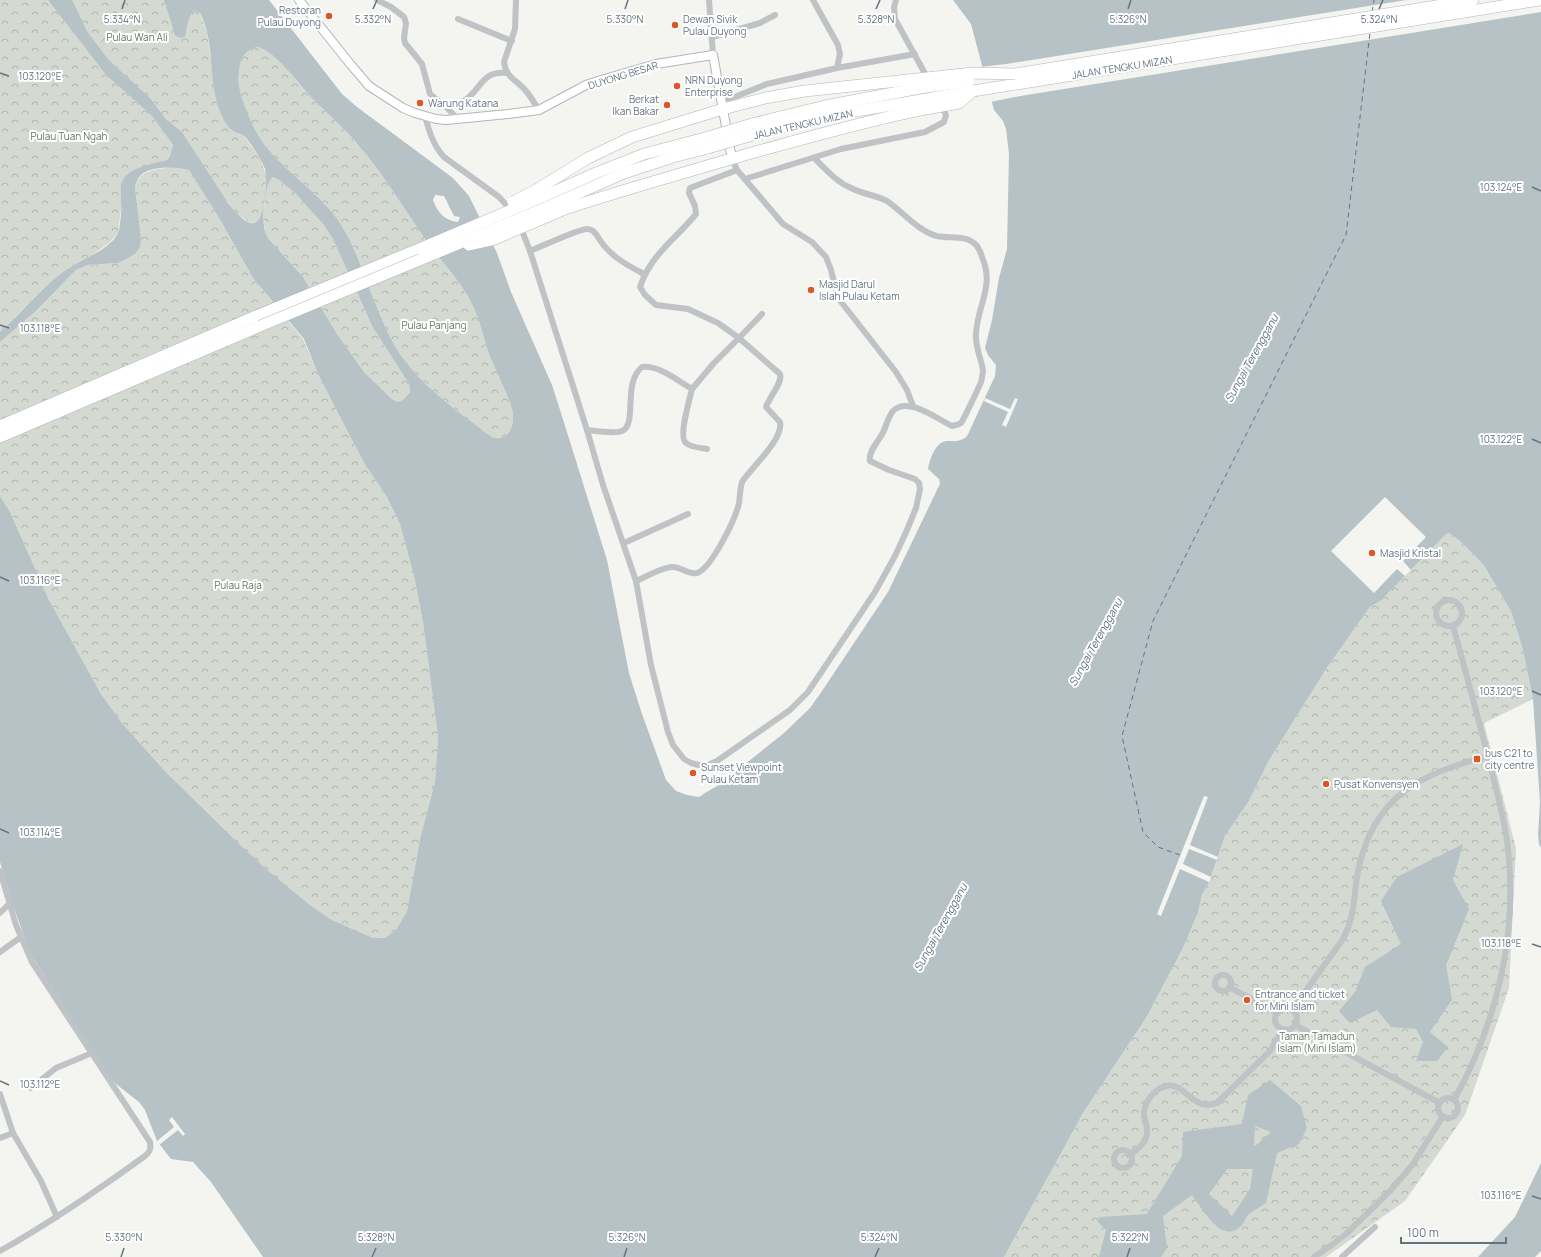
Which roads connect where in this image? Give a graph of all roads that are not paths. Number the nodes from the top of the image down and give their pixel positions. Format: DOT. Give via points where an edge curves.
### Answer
graph roads {
  1 [pos="299,0"];
  2 [pos="377,0"];
  3 [pos="516,0"];
  4 [pos="710,0"];
  5 [pos="813,0"];
  6 [pos="896,0"];
  7 [pos="1473,0"];
  8 [pos="1539,0"];
  9 [pos="776,14"];
  10 [pos="458,19"];
  11 [pos="712,37"];
  12 [pos="512,40"];
  13 [pos="915,54"];
  14 [pos="713,55"];
  15 [pos="837,68"];
  16 [pos="506,73"];
  17 [pos="919,94"];
  18 [pos="722,105"];
  19 [pos="445,106"];
  20 [pos="539,110"];
  21 [pos="425,116"];
  22 [pos="458,119"];
  23 [pos="814,158"];
  24 [pos="732,159"];
  25 [pos="737,170"];
  26 [pos="745,179"];
  27 [pos="543,203"];
  28 [pos="530,251"];
  29 [pos="644,274"];
  30 [pos="762,314"];
  31 [pos="258,321"];
  32 [pos="739,338"];
  33 [pos="692,389"];
  34 [pos="913,406"];
  35 [pos="16,425"];
  36 [pos="0,426"];
  37 [pos="587,430"];
  38 [pos="0,437"];
  39 [pos="707,450"];
  40 [pos="688,514"];
  41 [pos="624,543"];
  42 [pos="636,581"];
  43 [pos="1453,626"];
  44 [pos="1488,756"];
  45 [pos="0,871"];
  46 [pos="11,906"];
  47 [pos="0,913"];
  48 [pos="21,938"];
  49 [pos="1,952"];
  50 [pos="1229,987"];
  51 [pos="1292,1010"];
  52 [pos="1278,1013"];
  53 [pos="1295,1025"];
  54 [pos="1283,1029"];
  55 [pos="92,1053"];
  56 [pos="31,1088"];
  57 [pos="0,1094"];
  58 [pos="1454,1100"];
  59 [pos="1440,1103"];
  60 [pos="1443,1116"];
  61 [pos="13,1133"];
  62 [pos="0,1138"];
  63 [pos="1131,1154"];
  64 [pos="57,1216"];
  65 [pos="1375,1227"];
  66 [pos="0,1251"];
  67 [pos="1314,1257"];
  68 [pos="1342,1257"];
  1 -- 21 [label="street, DUYONG BESAR" via="369,86 403,108"];
  2 -- 19 [label="street" via="404,17 405,43 422,64 430,94"];
  3 -- 12 [label="street"];
  4 -- 11 [label="street"];
  5 -- 15 [label="street" via="838,45 840,54"];
  6 -- 13 [label="street" via="895,19"];
  7 -- 17 [label="highway, JALAN TENGKU MIZAN, bridge" via="1015,74 973,74"];
  8 -- 17 [label="highway, JALAN TENGKU MIZAN, bridge" via="973,91 959,103"];
  9 -- 11 [label="street" via="760,23"];
  10 -- 12 [label="street"];
  11 -- 14 [label="street"];
  12 -- 16 [label="street" via="504,62"];
  13 -- 15 [label="street"];
  13 -- 23 [label="street" via="946,115 944,122 925,132 872,142"];
  14 -- 18 [label="street"];
  14 -- 20 [label="street, DUYONG BESAR" via="656,64 601,80 586,85"];
  15 -- 18 [label="street" via="767,84"];
  16 -- 19 [label="street" via="496,72 490,75 463,102"];
  16 -- 20 [label="street" via="526,91"];
  17 -- 18 [label="highway" via="805,91"];
  17 -- 24 [label="highway" via="877,119"];
  17 -- 27 [label="highway, JALAN TENGKU MIZAN, bridge" via="825,106 706,143 644,154 596,173"];
  18 -- 24 [label="street"];
  18 -- 27 [label="highway" via="632,137 588,158"];
  19 -- 22 [label="street"];
  20 -- 22 [label="street, DUYONG BESAR"];
  21 -- 22 [label="street, DUYONG BESAR" via="446,120"];
  21 -- 28 [label="street" via="437,150 506,204 516,217"];
  23 -- 26 [label="street"];
  23 -- 34 [label="street" via="840,183 880,197 930,234 962,238 973,243 985,263 987,289 976,333 983,375 964,419 952,426"];
  24 -- 25 [label="street"];
  24 -- 27 [label="highway" via="564,209"];
  25 -- 26 [label="street"];
  25 -- 29 [label="street" via="690,188 689,193 696,214 661,250"];
  26 -- 34 [label="street" via="783,224 812,242 826,257 838,298 896,372"];
  27 -- 31 [label="highway, bridge" via="420,249"];
  27 -- 31 [label="highway, bridge" via="443,250"];
  28 -- 29 [label="street" via="588,229 593,231 617,258"];
  28 -- 37 [label="street"];
  29 -- 32 [label="street" via="640,287 644,295 656,305 688,309 718,323"];
  30 -- 32 [label="street"];
  31 -- 35 [label="highway"];
  32 -- 33 [label="street"];
  32 -- 42 [label="street" via="780,374 780,383 766,407 780,422 780,431 742,482 733,522 703,569 692,573 677,567 669,567"];
  33 -- 37 [label="street" via="653,368 642,368 632,383 630,416 626,428 618,432"];
  33 -- 39 [label="street" via="683,428 684,442"];
  34 -- 42 [label="street" via="903,406 892,412 869,457 874,464 915,479 919,483 920,496 916,508 892,562 808,692 780,718 717,761 699,765 691,763 684,759 673,745 651,665"];
  35 -- 36 [label="highway"];
  35 -- 38 [label="highway"];
  37 -- 41 [label="street"];
  40 -- 41 [label="street"];
  41 -- 42 [label="street"];
  43 -- 43 [label="street" via="1441,624 1436,618 1436,609 1445,600 1454,601 1462,610 1460,621"];
  43 -- 44 [label="street"];
  44 -- 51 [label="street" via="1432,774 1406,790 1387,807 1369,835 1362,855 1349,928"];
  44 -- 58 [label="street" via="1507,840 1510,904 1506,945 1495,1005 1468,1075"];
  45 -- 46 [label="street"];
  46 -- 47 [label="street"];
  46 -- 48 [label="street"];
  48 -- 49 [label="street"];
  48 -- 55 [label="street" via="35,966"];
  50 -- 52 [label="street"];
  51 -- 52 [label="street" via="1284,1009"];
  51 -- 53 [label="street" via="1296,1015"];
  52 -- 54 [label="street" via="1276,1023"];
  53 -- 54 [label="street" via="1290,1030"];
  53 -- 59 [label="street"];
  54 -- 63 [label="street" via="1270,1050 1217,1103 1202,1104 1176,1087 1168,1086 1153,1093 1144,1111 1147,1130 1145,1140"];
  55 -- 56 [label="street" via="56,1068"];
  55 -- 64 [label="street" via="150,1142 150,1150 106,1184"];
  57 -- 61 [label="street"];
  58 -- 59 [label="street" via="1446,1098"];
  58 -- 60 [label="street" via="1458,1104 1457,1113 1452,1117"];
  59 -- 60 [label="street" via="1439,1109"];
  60 -- 67 [label="street" via="1413,1164 1390,1191 1347,1233"];
  61 -- 62 [label="street"];
  61 -- 64 [label="street" via="41,1181"];
  64 -- 66 [label="street"];
  65 -- 68 [label="street"];
}
